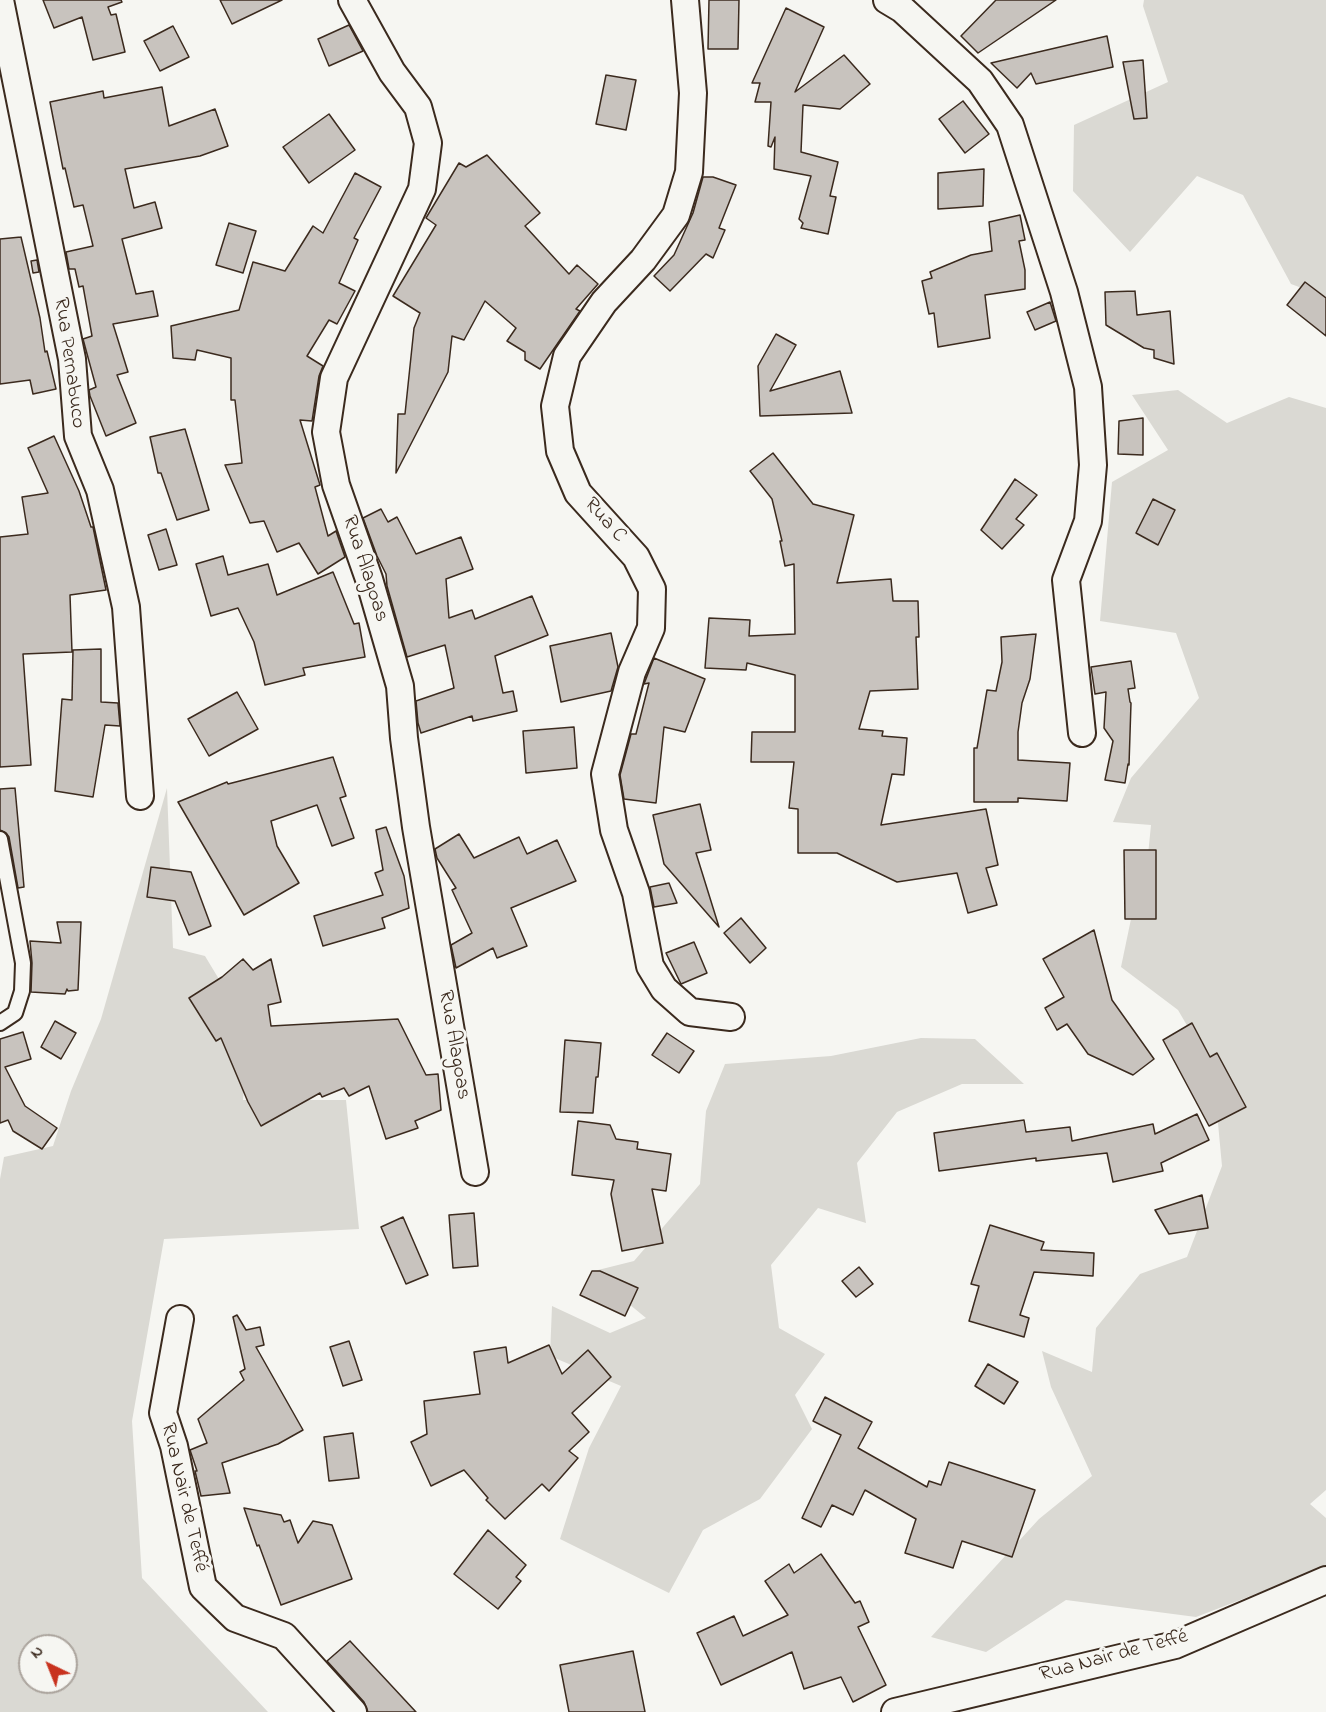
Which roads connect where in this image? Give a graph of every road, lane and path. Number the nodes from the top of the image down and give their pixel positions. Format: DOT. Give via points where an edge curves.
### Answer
graph roads {
  1 [pos="0,0"];
  2 [pos="352,0"];
  3 [pos="685,0"];
  4 [pos="887,0"];
  5 [pos="1082,733"];
  6 [pos="140,796"];
  7 [pos="0,839"];
  8 [pos="731,1017"];
  9 [pos="0,1023"];
  10 [pos="475,1172"];
  11 [pos="180,1318"];
  12 [pos="1326,1581"];
  13 [pos="353,1712"];
  14 [pos="896,1712"];
  1 -- 6 [label="street, Rua Pernabuco" via="72,359 78,436 100,490 126,607"];
  2 -- 10 [label="street, Rua Alagoas" via="392,72 418,107 428,143 422,189 334,378 326,432 336,485 400,686 416,827"];
  3 -- 8 [label="street, Rua C" via="693,93 689,172 676,215 643,260 604,302 567,356 555,406 560,451 578,492 636,557 652,589 651,628 632,672 605,774 614,830 636,893 650,966 664,989 690,1012"];
  4 -- 5 [label="street" via="903,9 980,81 1010,125 1064,292 1088,387 1093,465 1088,521 1066,580"];
  7 -- 9 [label="lane" via="23,963 22,991 15,1013"];
  11 -- 13 [label="street, Rua Nair de Teffé" via="163,1413 174,1446 203,1587 235,1618 284,1636"];
  12 -- 14 [label="street, Rua Nair de Teffé" via="1175,1645"];
}
